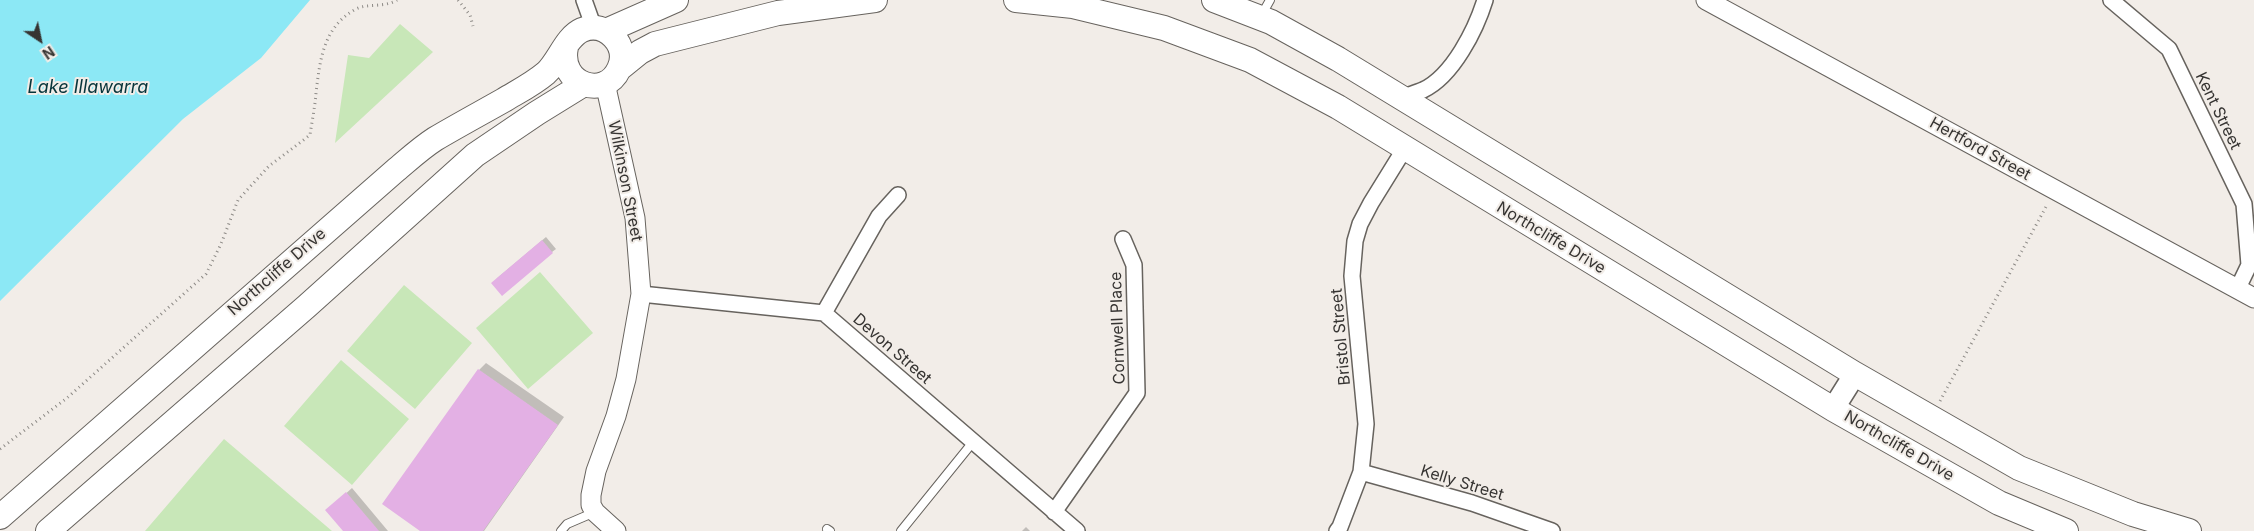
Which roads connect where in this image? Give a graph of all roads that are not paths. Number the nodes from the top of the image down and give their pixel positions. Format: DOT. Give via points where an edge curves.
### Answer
graph roads {
  1 [pos="584,0"];
  2 [pos="676,0"];
  3 [pos="875,0"];
  4 [pos="1016,0"];
  5 [pos="1214,0"];
  6 [pos="1486,0"];
  7 [pos="1706,0"];
  8 [pos="2111,0"];
  9 [pos="1265,9"];
  10 [pos="600,30"];
  11 [pos="566,47"];
  12 [pos="603,79"];
  13 [pos="1401,98"];
  14 [pos="1405,148"];
  15 [pos="898,195"];
  16 [pos="1123,239"];
  17 [pos="641,294"];
  18 [pos="2246,294"];
  19 [pos="824,313"];
  20 [pos="1855,374"];
  21 [pos="1833,409"];
  22 [pos="973,442"];
  23 [pos="1361,472"];
  24 [pos="596,512"];
  25 [pos="1054,512"];
  26 [pos="0,517"];
  27 [pos="48,531"];
  28 [pos="561,531"];
  29 [pos="616,531"];
  30 [pos="901,531"];
  31 [pos="1077,531"];
  32 [pos="1337,531"];
  33 [pos="1552,531"];
  34 [pos="2066,531"];
  35 [pos="2189,531"];
  1 -- 10 [label="street"];
  2 -- 10 [label="main road"];
  3 -- 12 [label="main road" via="778,13 655,44"];
  4 -- 14 [label="main road, Northcliffe Drive" via="1073,6 1164,28 1250,60 1338,107"];
  5 -- 9 [label="main road"];
  6 -- 13 [label="street" via="1461,54 1424,90"];
  7 -- 18 [label="street, Hertford Street"];
  8 -- 18 [label="street, Kent Street" via="2169,49 2244,204 2248,264"];
  9 -- 13 [label="main road" via="1271,22"];
  10 -- 11 [label="main road" via="586,29 574,35"];
  10 -- 12 [label="main road" via="615,38 622,58"];
  11 -- 12 [label="main road" via="566,65 576,80"];
  11 -- 26 [label="main road, Northcliffe Drive" via="554,66 536,81 432,141 396,170"];
  12 -- 17 [label="street, Wilkinson Street" via="635,218"];
  12 -- 27 [label="main road" via="537,113 475,155"];
  13 -- 20 [label="main road"];
  14 -- 21 [label="main road, Northcliffe Drive"];
  14 -- 23 [label="street, Bristol Street" via="1371,202 1360,224 1354,249 1352,276 1366,424"];
  15 -- 19 [label="street" via="879,216"];
  16 -- 25 [label="street, Cornwell Place" via="1134,265 1138,393"];
  17 -- 19 [label="street"];
  17 -- 24 [label="street, Wilkinson Street" via="626,379 592,484 591,505"];
  19 -- 22 [label="street, Devon Street"];
  20 -- 21 [label="main road"];
  20 -- 35 [label="main road" via="2019,468 2134,514"];
  21 -- 34 [label="main road, Northcliffe Drive" via="1999,503"];
  22 -- 25 [label="street, Devon Street"];
  22 -- 30 [label="lane"];
  23 -- 32 [label="street, Bristol Street"];
  23 -- 33 [label="street, Kelly Street" via="1472,503"];
  24 -- 28 [label="lane" via="567,524"];
  24 -- 29 [label="street"];
  25 -- 31 [label="street, Devon Street"];
}
